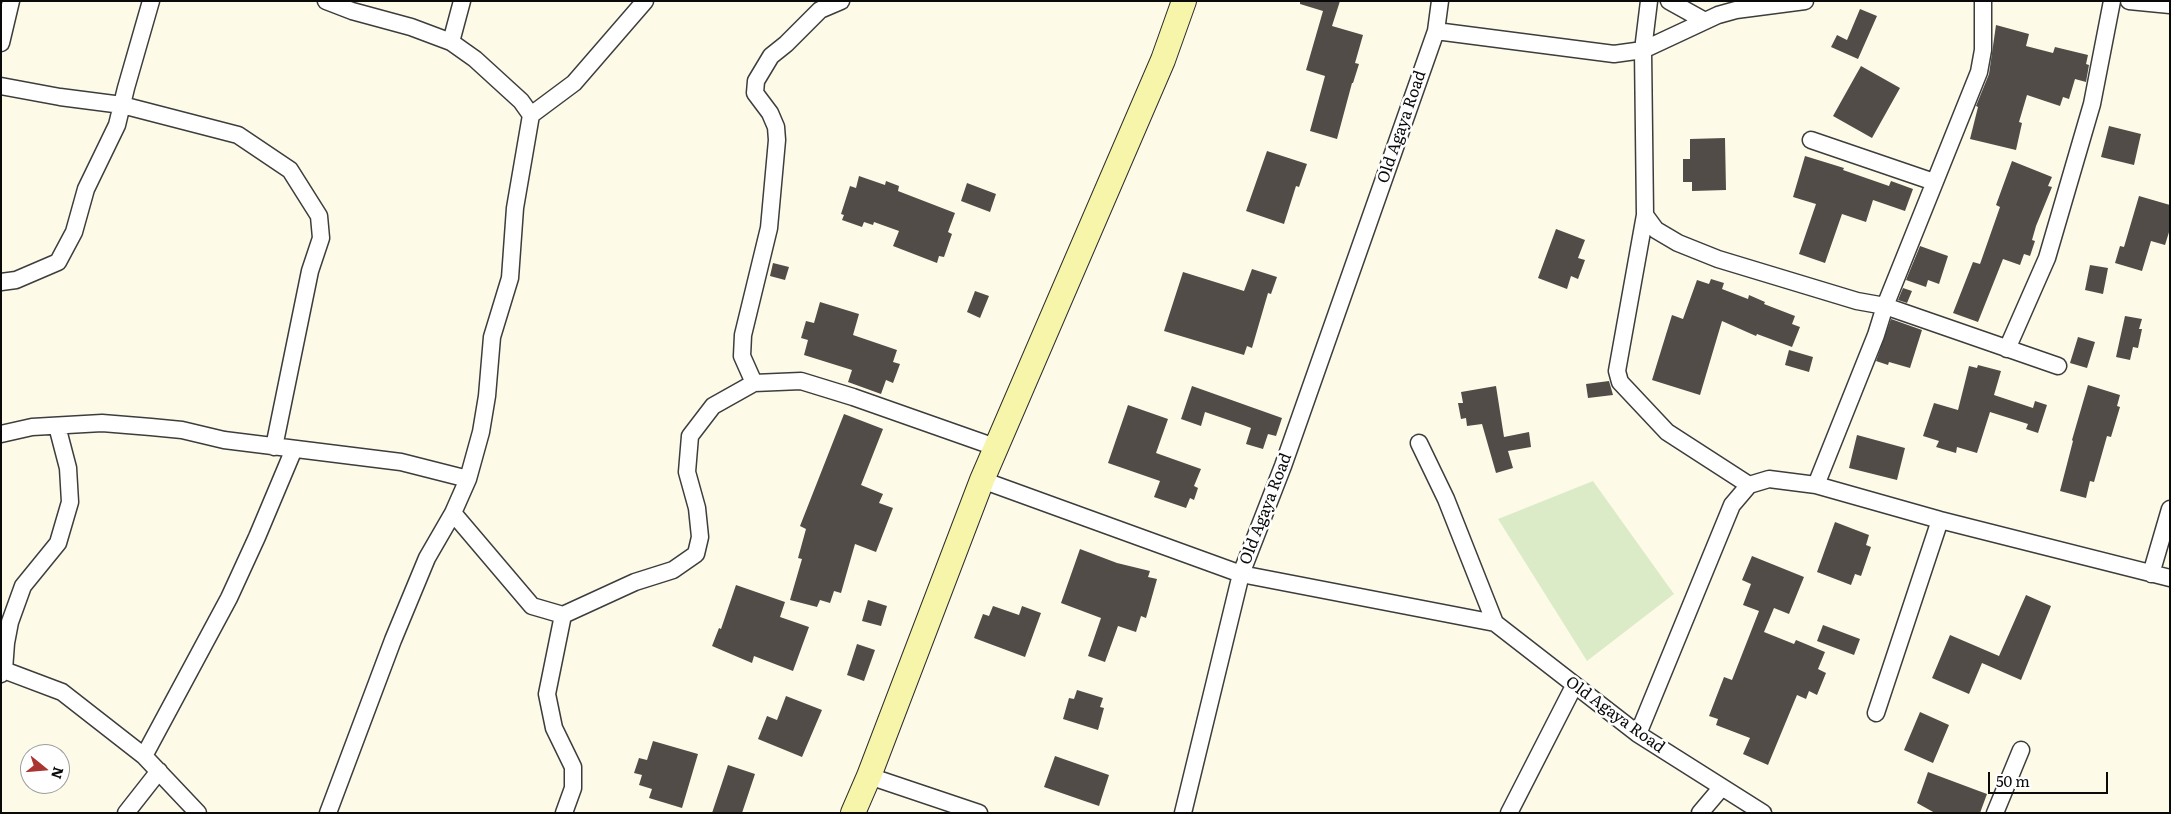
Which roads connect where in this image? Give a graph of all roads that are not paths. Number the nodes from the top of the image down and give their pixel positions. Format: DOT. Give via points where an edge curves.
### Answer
graph roads {
  1 [pos="11,1"];
  2 [pos="151,1"];
  3 [pos="326,1"];
  4 [pos="462,1"];
  5 [pos="645,1"];
  6 [pos="841,1"];
  7 [pos="1184,1"];
  8 [pos="1440,1"];
  9 [pos="1649,1"];
  10 [pos="1669,1"];
  11 [pos="1804,1"];
  12 [pos="1984,1"];
  13 [pos="2112,1"];
  14 [pos="2128,1"];
  15 [pos="2170,5"];
  16 [pos="1705,21"];
  17 [pos="1436,30"];
  18 [pos="451,42"];
  19 [pos="1,43"];
  20 [pos="1644,50"];
  21 [pos="1,86"];
  22 [pos="122,105"];
  23 [pos="531,115"];
  24 [pos="1811,140"];
  25 [pos="1934,182"];
  26 [pos="1645,215"];
  27 [pos="1,282"];
  28 [pos="1885,306"];
  29 [pos="2007,348"];
  30 [pos="2058,366"];
  31 [pos="754,382"];
  32 [pos="57,426"];
  33 [pos="1,434"];
  34 [pos="1419,443"];
  35 [pos="274,447"];
  36 [pos="995,447"];
  37 [pos="294,449"];
  38 [pos="468,479"];
  39 [pos="982,480"];
  40 [pos="1749,485"];
  41 [pos="1816,485"];
  42 [pos="2170,509"];
  43 [pos="453,513"];
  44 [pos="1940,520"];
  45 [pos="1241,574"];
  46 [pos="2151,574"];
  47 [pos="2170,578"];
  48 [pos="563,616"];
  49 [pos="1495,623"];
  50 [pos="2,671"];
  51 [pos="1574,686"];
  52 [pos="1876,713"];
  53 [pos="1638,734"];
  54 [pos="2021,750"];
  55 [pos="144,756"];
  56 [pos="159,771"];
  57 [pos="869,776"];
  58 [pos="1722,787"];
  59 [pos="126,813"];
  60 [pos="198,813"];
  61 [pos="328,813"];
  62 [pos="564,813"];
  63 [pos="853,813"];
  64 [pos="979,813"];
  65 [pos="1183,813"];
  66 [pos="1509,813"];
  67 [pos="1700,813"];
  68 [pos="1763,813"];
  69 [pos="1995,813"];
  1 -- 19 [label="street"];
  2 -- 22 [label="street"];
  3 -- 18 [label="street"];
  4 -- 18 [label="street"];
  5 -- 23 [label="street" via="574,83"];
  6 -- 31 [label="street" via="820,10 771,56 756,81 755,93 770,114 777,140 769,228 742,335 742,356"];
  7 -- 36 [label="street" via="1163,60"];
  8 -- 17 [label="street, Old Agaya Road"];
  9 -- 20 [label="street"];
  10 -- 16 [label="street"];
  11 -- 16 [label="street" via="1736,10"];
  12 -- 25 [label="street" via="1979,72"];
  13 -- 29 [label="street" via="2092,104 2052,240"];
  14 -- 15 [label="street"];
  16 -- 20 [label="street"];
  17 -- 20 [label="street" via="1614,54"];
  17 -- 45 [label="street, Old Agaya Road" via="1283,466"];
  18 -- 23 [label="street" via="475,59 521,101"];
  20 -- 26 [label="street"];
  21 -- 22 [label="street"];
  22 -- 27 [label="street" via="118,125 86,189 74,232 58,262 16,280"];
  22 -- 35 [label="street" via="238,135 290,170 319,216 322,238 310,271"];
  23 -- 38 [label="street" via="515,208 510,278 492,337 481,432"];
  24 -- 25 [label="street"];
  25 -- 28 [label="street"];
  26 -- 28 [label="street" via="1656,230 1718,259"];
  26 -- 40 [label="street" via="1617,371 1620,382 1667,432"];
  28 -- 29 [label="street"];
  28 -- 41 [label="street"];
  29 -- 30 [label="street"];
  31 -- 36 [label="street" via="801,381"];
  31 -- 48 [label="street" via="713,406 690,436 686,472 698,518 700,537 696,554 673,570 635,582"];
  32 -- 33 [label="street" via="32,427"];
  32 -- 35 [label="street" via="102,423 151,426"];
  32 -- 50 [label="street" via="68,468 70,502 58,543 24,586 10,622"];
  34 -- 49 [label="street" via="1446,499"];
  35 -- 37 [label="street"];
  36 -- 39 [label="street"];
  37 -- 38 [label="street" via="401,462"];
  37 -- 55 [label="street" via="229,598"];
  38 -- 43 [label="street"];
  39 -- 45 [label="street"];
  39 -- 57 [label="street"];
  40 -- 41 [label="street" via="1769,479"];
  40 -- 53 [label="street" via="1732,505"];
  41 -- 44 [label="street"];
  42 -- 46 [label="street"];
  43 -- 48 [label="street" via="532,606"];
  43 -- 61 [label="street" via="426,558"];
  44 -- 46 [label="street"];
  44 -- 52 [label="street"];
  45 -- 49 [label="street, Old Agaya Road"];
  45 -- 65 [label="street"];
  46 -- 47 [label="street"];
  48 -- 62 [label="street" via="547,694 554,728 573,767 573,788"];
  49 -- 51 [label="street, Old Agaya Road"];
  50 -- 55 [label="street" via="62,692"];
  51 -- 53 [label="street, Old Agaya Road"];
  51 -- 66 [label="street"];
  53 -- 58 [label="street, Old Agaya Road"];
  54 -- 69 [label="street"];
  55 -- 56 [label="street"];
  56 -- 59 [label="street"];
  56 -- 60 [label="street"];
  57 -- 63 [label="street"];
  57 -- 64 [label="street"];
  58 -- 67 [label="street"];
  58 -- 68 [label="street, Old Agaya Road"];
}
